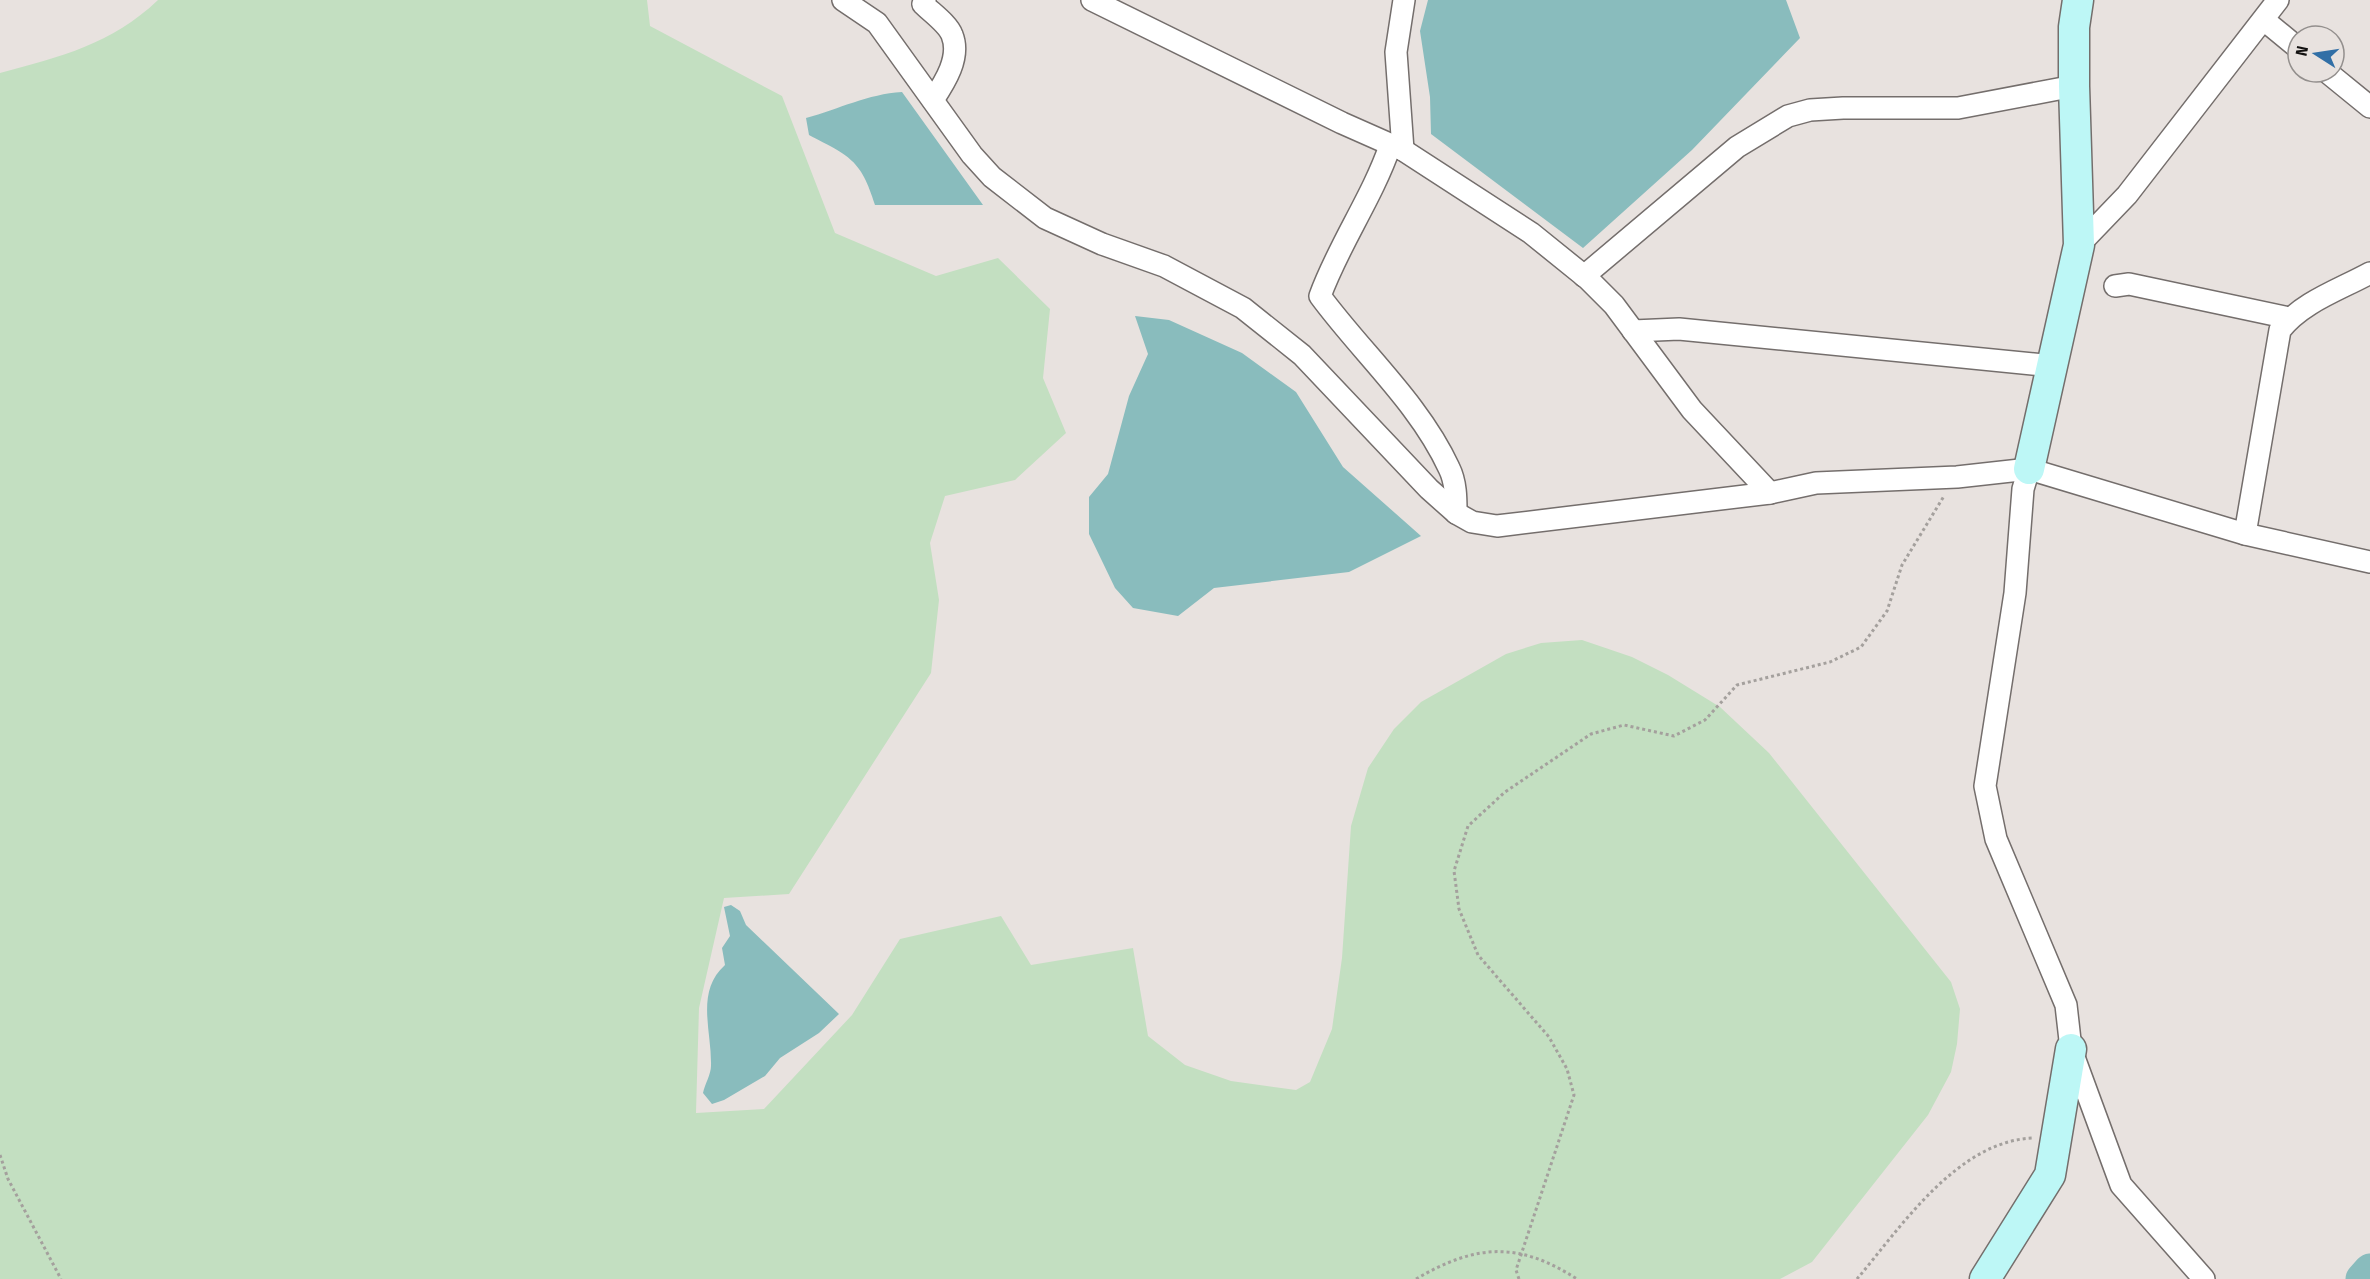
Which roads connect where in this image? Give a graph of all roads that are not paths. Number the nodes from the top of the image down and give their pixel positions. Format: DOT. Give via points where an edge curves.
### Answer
graph roads {
  1 [pos="843,0"];
  2 [pos="925,0"];
  3 [pos="1092,0"];
  4 [pos="1404,0"];
  5 [pos="2078,0"];
  6 [pos="2278,0"];
  7 [pos="1127,8"];
  8 [pos="2264,20"];
  9 [pos="2286,38"];
  10 [pos="2342,84"];
  11 [pos="2074,87"];
  12 [pos="933,100"];
  13 [pos="2370,106"];
  14 [pos="1396,148"];
  15 [pos="2079,245"];
  16 [pos="2370,273"];
  17 [pos="1584,276"];
  18 [pos="2115,286"];
  19 [pos="2289,318"];
  20 [pos="1633,331"];
  21 [pos="2053,366"];
  22 [pos="2029,469"];
  23 [pos="1770,493"];
  24 [pos="1456,513"];
  25 [pos="2245,534"];
  26 [pos="2370,562"];
  27 [pos="2071,1049"];
  28 [pos="1985,1279"];
  29 [pos="2204,1279"];
  1 -- 12 [label="street" via="877,22"];
  2 -- 12 [label="street" via="923,4 952,33 955,52 946,81"];
  3 -- 7 [label="street"];
  4 -- 14 [label="street" via="1396,52"];
  5 -- 11 [label="street"];
  6 -- 8 [label="street"];
  7 -- 14 [label="street"];
  8 -- 9 [label="street"];
  8 -- 15 [label="street" via="2127,195"];
  10 -- 13 [label="street"];
  11 -- 15 [label="street"];
  11 -- 17 [label="street" via="1958,108 1843,108 1788,116 1737,147"];
  12 -- 24 [label="street" via="992,177 1045,218 1164,266 1243,308 1302,355"];
  14 -- 17 [label="street" via="1531,233"];
  14 -- 24 [label="street" via="1328,273 1320,296 1420,419 1450,469"];
  15 -- 21 [label="street"];
  16 -- 19 [label="street"];
  17 -- 20 [label="street" via="1614,305"];
  18 -- 19 [label="street" via="2129,284"];
  19 -- 25 [label="street" via="2280,330"];
  20 -- 21 [label="street" via="1679,329"];
  20 -- 23 [label="street" via="1692,410"];
  21 -- 22 [label="street"];
  22 -- 23 [label="street" via="1957,477 1815,483"];
  22 -- 25 [label="street"];
  22 -- 27 [label="street" via="2015,593 1985,786 1996,839 2066,1005"];
  23 -- 24 [label="street" via="1497,526 1472,522"];
  25 -- 26 [label="street"];
  27 -- 28 [label="street" via="2050,1175"];
  27 -- 29 [label="street" via="2121,1185"];
}
